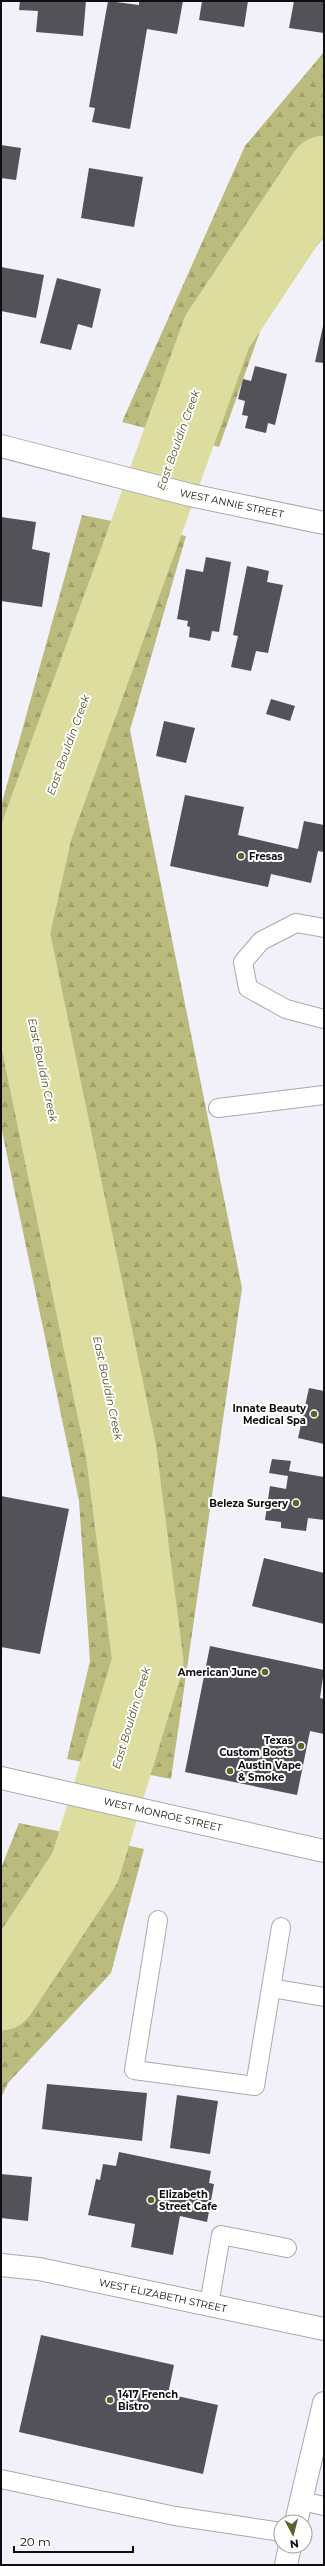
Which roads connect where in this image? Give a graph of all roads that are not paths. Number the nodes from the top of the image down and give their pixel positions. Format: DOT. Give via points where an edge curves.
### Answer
graph roads {
  1 [pos="1,446"];
  2 [pos="324,523"];
  3 [pos="324,928"];
  4 [pos="324,1018"];
  5 [pos="324,1095"];
  6 [pos="218,1108"];
  7 [pos="1,1778"];
  8 [pos="324,1851"];
  9 [pos="158,1920"];
  10 [pos="281,1927"];
  11 [pos="271,1988"];
  12 [pos="324,1997"];
  13 [pos="286,2248"];
  14 [pos="1,2265"];
  15 [pos="209,2304"];
  16 [pos="324,2328"];
  17 [pos="324,2403"];
  18 [pos="1,2479"];
  19 [pos="302,2501"];
  20 [pos="324,2506"];
  21 [pos="298,2514"];
  22 [pos="273,2531"];
  23 [pos="288,2554"];
  24 [pos="286,2565"];
  1 -- 2 [label="street, WEST ANNIE STREET" via="190,495"];
  3 -- 4 [label="lane" via="296,923 261,941 243,962 248,988 286,1009"];
  5 -- 6 [label="lane"];
  7 -- 8 [label="street, WEST MONROE STREET"];
  9 -- 11 [label="lane" via="134,2070 255,2086"];
  10 -- 11 [label="lane"];
  11 -- 12 [label="lane"];
  13 -- 15 [label="lane" via="222,2235"];
  14 -- 15 [label="street, WEST ELIZABETH STREET" via="39,2270"];
  15 -- 16 [label="street, WEST ELIZABETH STREET"];
  17 -- 19 [label="street"];
  18 -- 22 [label="lane" via="175,2516"];
  19 -- 20 [label="lane"];
  19 -- 21 [label="street"];
  23 -- 24 [label="street"];
}
